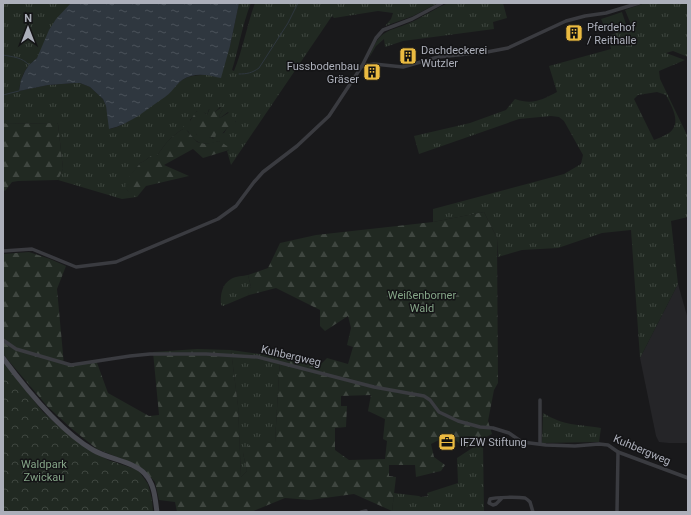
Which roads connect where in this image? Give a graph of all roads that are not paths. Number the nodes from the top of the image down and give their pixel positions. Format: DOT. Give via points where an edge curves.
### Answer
graph roads {
  1 [pos="442,3"];
  2 [pos="639,3"];
  3 [pos="362,66"];
  4 [pos="3,251"];
  5 [pos="3,340"];
  6 [pos="3,358"];
  7 [pos="540,400"];
  8 [pos="540,444"];
  9 [pos="618,452"];
  10 [pos="688,478"];
  11 [pos="502,498"];
  12 [pos="366,511"];
  13 [pos="157,512"];
  14 [pos="361,512"];
  15 [pos="533,512"];
  16 [pos="616,512"];
  1 -- 3 [label="street" via="412,19 383,30 370,48"];
  2 -- 3 [label="street" via="606,14 566,21 508,48 438,57 403,67 374,64"];
  3 -- 4 [label="street" via="326,120 263,172 236,206 218,218 116,262 76,267 32,249"];
  5 -- 8 [label="street, Kuhbergweg" via="16,349 71,365 150,354 258,357 374,387 424,396 439,412 458,421 509,433 522,442"];
  6 -- 13 [label="main road" via="46,412 71,434 92,450 141,470 153,487"];
  7 -- 8 [label="street"];
  8 -- 9 [label="street, Kuhbergweg" via="600,444 608,445"];
  9 -- 10 [label="street, Kuhbergweg"];
  9 -- 16 [label="street"];
  11 -- 15 [label="street" via="526,498"];
  12 -- 14 [label="street"];
}
